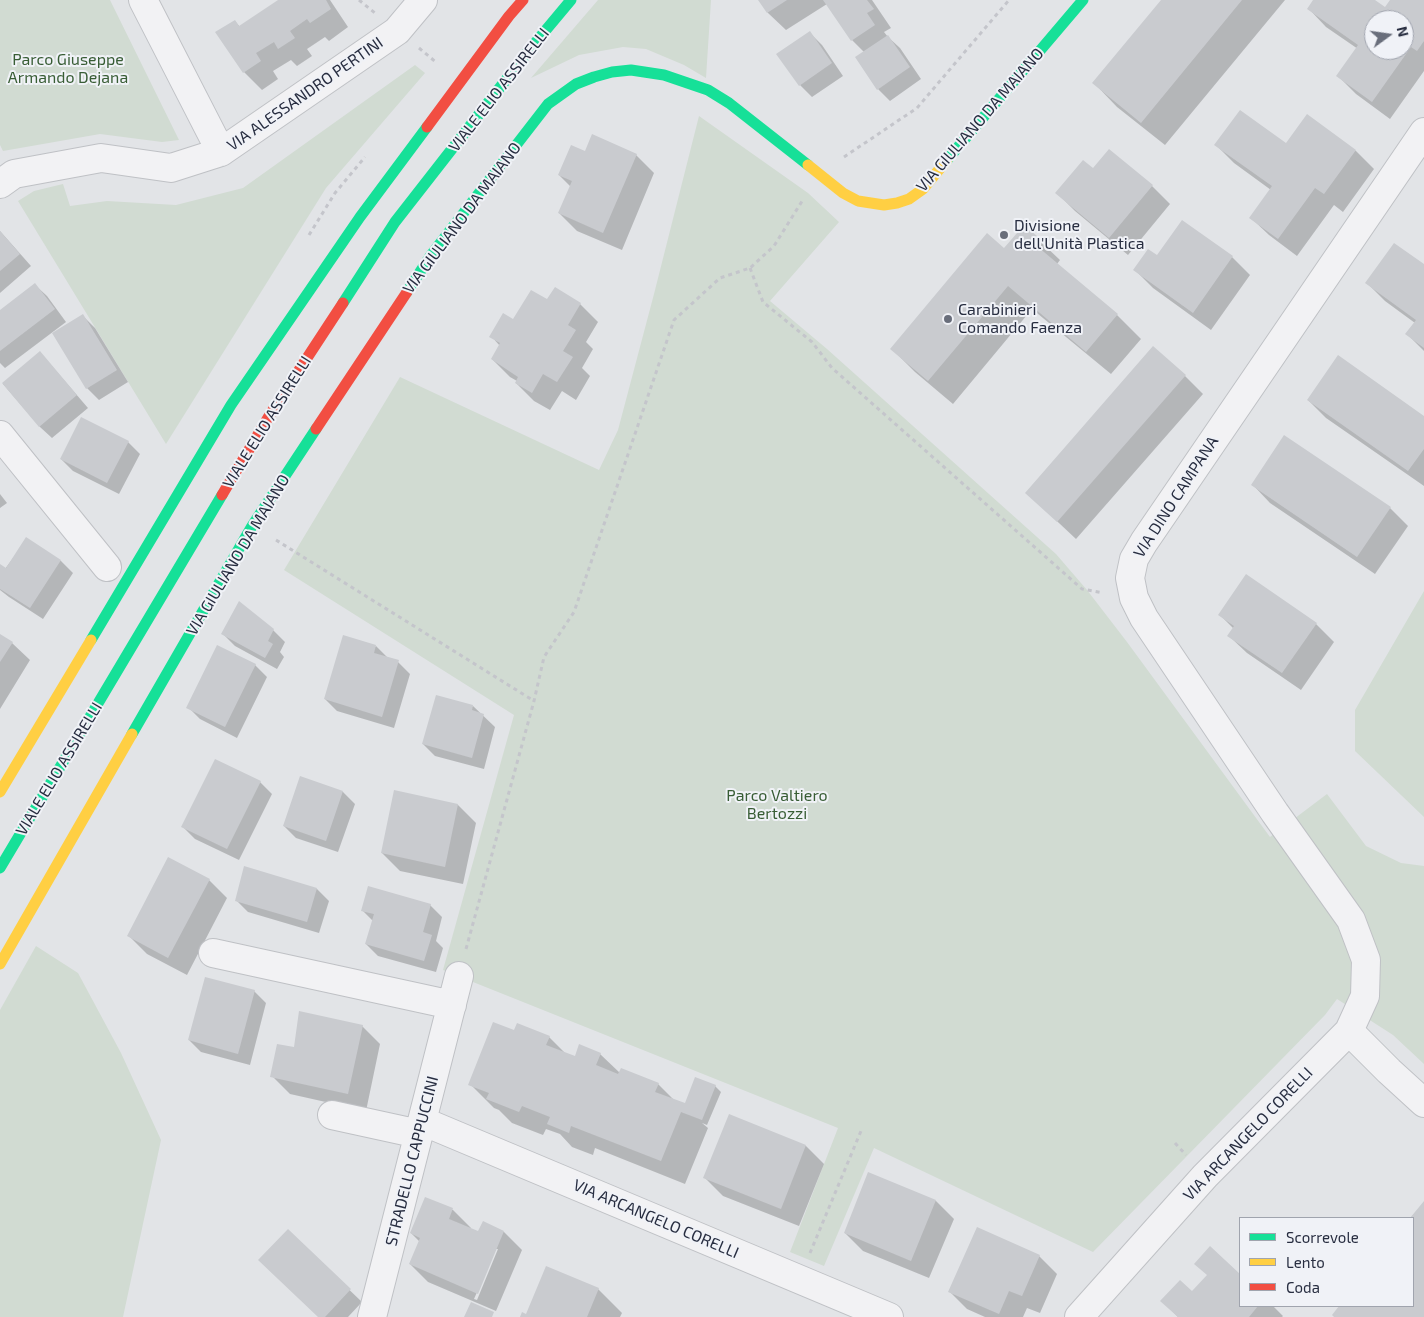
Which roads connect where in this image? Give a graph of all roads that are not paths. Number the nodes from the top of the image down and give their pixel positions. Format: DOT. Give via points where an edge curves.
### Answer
graph roads {
  1 [pos="143,0"];
  2 [pos="423,0"];
  3 [pos="523,0"];
  4 [pos="571,0"];
  5 [pos="1083,0"];
  6 [pos="1424,132"];
  7 [pos="221,152"];
  8 [pos="0,184"];
  9 [pos="0,436"];
  10 [pos="107,567"];
  11 [pos="0,792"];
  12 [pos="0,868"];
  13 [pos="213,953"];
  14 [pos="0,964"];
  15 [pos="459,976"];
  16 [pos="452,1005"];
  17 [pos="1348,1031"];
  18 [pos="1424,1103"];
  19 [pos="332,1115"];
  20 [pos="420,1127"];
  21 [pos="372,1317"];
  22 [pos="890,1317"];
  23 [pos="1079,1317"];
  1 -- 7 [label="street"];
  2 -- 7 [label="street, VIA ALESSANDRO PERTINI" via="397,31"];
  3 -- 11 [label="main road" via="360,217 232,405"];
  4 -- 12 [label="main road, VIALE ELIO ASSIRELLI" via="395,222 269,416"];
  5 -- 14 [label="main road, VIA GIULIANO DA MAIANO" via="923,189 897,203 873,204 850,197 729,103 708,90 664,75 631,70 612,72 576,84 548,104 431,255 252,526"];
  6 -- 17 [label="street, VIA DINO CAMPANA" via="1144,542 1134,559 1130,578 1134,598 1144,618 1351,920 1366,960 1365,996"];
  7 -- 8 [label="street, VIA ALESSANDRO PERTINI" via="171,168 101,158 14,174"];
  9 -- 10 [label="street"];
  13 -- 16 [label="street"];
  15 -- 16 [label="street, STRADELLO CAPPUCCINI"];
  16 -- 20 [label="street, STRADELLO CAPPUCCINI"];
  17 -- 18 [label="street"];
  17 -- 23 [label="street, VIA ARCANGELO CORELLI" via="1205,1176"];
  19 -- 20 [label="street, VIA ARCANGELO CORELLI"];
  20 -- 21 [label="street, STRADELLO CAPPUCCINI"];
  20 -- 22 [label="street, VIA ARCANGELO CORELLI"];
}
